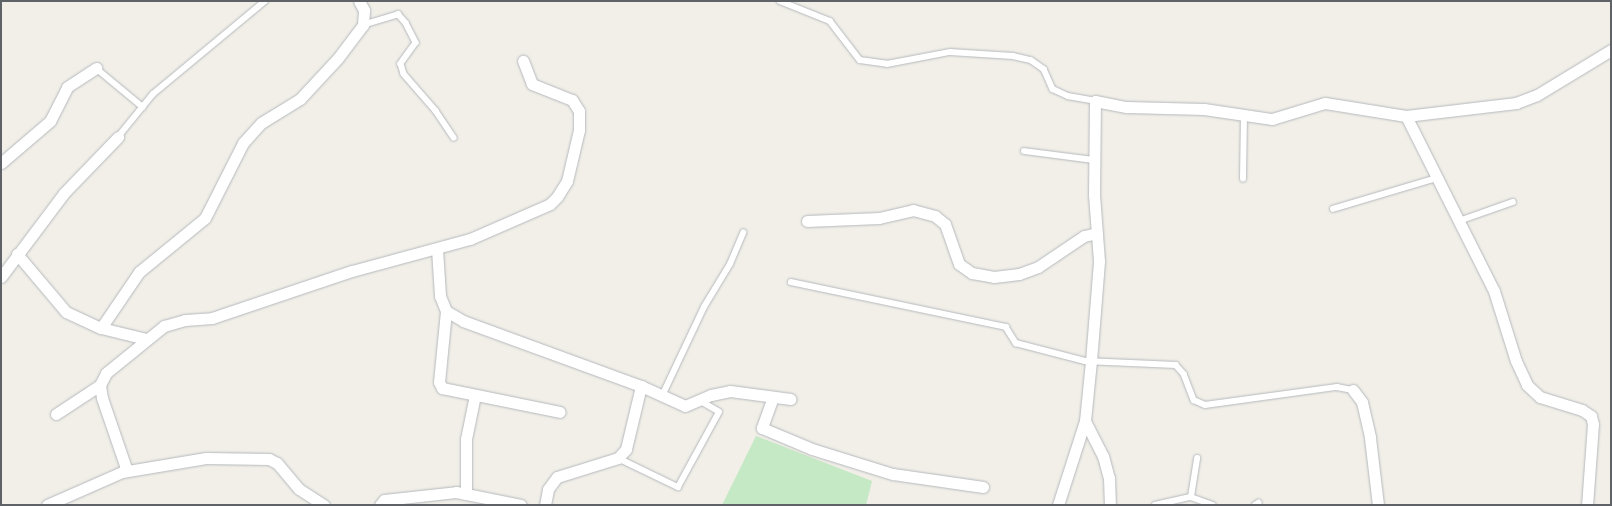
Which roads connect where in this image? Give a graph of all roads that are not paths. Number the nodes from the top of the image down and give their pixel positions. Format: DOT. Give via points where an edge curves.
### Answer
graph roads {
  1 [pos="264,1"];
  2 [pos="359,1"];
  3 [pos="780,1"];
  4 [pos="363,25"];
  5 [pos="1611,50"];
  6 [pos="523,61"];
  7 [pos="96,68"];
  8 [pos="1095,101"];
  9 [pos="143,107"];
  10 [pos="1244,115"];
  11 [pos="1406,116"];
  12 [pos="118,137"];
  13 [pos="454,138"];
  14 [pos="1024,151"];
  15 [pos="1094,160"];
  16 [pos="1,163"];
  17 [pos="1437,178"];
  18 [pos="1243,180"];
  19 [pos="1513,202"];
  20 [pos="1333,209"];
  21 [pos="807,221"];
  22 [pos="1459,221"];
  23 [pos="743,233"];
  24 [pos="1097,233"];
  25 [pos="437,249"];
  26 [pos="17,254"];
  27 [pos="1,278"];
  28 [pos="791,282"];
  29 [pos="446,311"];
  30 [pos="101,328"];
  31 [pos="146,339"];
  32 [pos="1091,361"];
  33 [pos="100,385"];
  34 [pos="642,386"];
  35 [pos="1353,390"];
  36 [pos="475,395"];
  37 [pos="662,396"];
  38 [pos="773,397"];
  39 [pos="790,400"];
  40 [pos="700,401"];
  41 [pos="560,412"];
  42 [pos="56,414"];
  43 [pos="1085,421"];
  44 [pos="618,458"];
  45 [pos="1197,458"];
  46 [pos="127,471"];
  47 [pos="983,487"];
  48 [pos="466,494"];
  49 [pos="1191,498"];
  50 [pos="47,505"];
  51 [pos="324,505"];
  52 [pos="380,505"];
  53 [pos="521,505"];
  54 [pos="545,505"];
  55 [pos="1058,505"];
  56 [pos="1110,505"];
  57 [pos="1155,505"];
  58 [pos="1213,505"];
  59 [pos="1378,505"];
  60 [pos="1587,505"];
  1 -- 9 [label="lane" via="153,94"];
  2 -- 4 [label="street" via="364,10"];
  3 -- 8 [label="lane" via="830,21 860,60 887,64 950,52 1013,56 1031,60 1044,69 1053,89 1068,96"];
  4 -- 13 [label="lane" via="398,14 406,23 416,43 401,64 404,74"];
  4 -- 30 [label="street" via="300,99 261,123 243,143 205,218 139,272"];
  5 -- 11 [label="street" via="1537,95 1516,103"];
  6 -- 25 [label="street" via="532,84 572,100 579,111 579,130 567,181 550,204"];
  7 -- 9 [label="lane"];
  7 -- 16 [label="street" via="67,87 50,121"];
  8 -- 10 [label="street" via="1127,107 1204,109"];
  8 -- 15 [label="street"];
  9 -- 12 [label="lane"];
  10 -- 11 [label="street" via="1272,119 1325,103"];
  10 -- 18 [label="lane"];
  11 -- 17 [label="street"];
  12 -- 26 [label="street" via="64,193"];
  14 -- 15 [label="lane"];
  15 -- 24 [label="street"];
  17 -- 20 [label="lane"];
  17 -- 22 [label="street"];
  19 -- 22 [label="lane"];
  21 -- 24 [label="street" via="879,218 912,210 935,216 945,224 959,264 972,273 994,277 1019,274 1038,266 1084,236"];
  22 -- 60 [label="street" via="1494,291 1527,385 1540,397 1591,416"];
  23 -- 37 [label="lane"];
  24 -- 32 [label="street" via="1099,261"];
  25 -- 29 [label="street" via="440,296"];
  25 -- 31 [label="street" via="352,271 212,318 184,320 164,326"];
  26 -- 27 [label="street"];
  26 -- 30 [label="street" via="66,312"];
  28 -- 32 [label="lane" via="1006,327 1016,343"];
  29 -- 34 [label="street" via="463,321"];
  29 -- 36 [label="street" via="440,382 447,390"];
  30 -- 31 [label="street"];
  31 -- 33 [label="street" via="106,373"];
  32 -- 35 [label="lane" via="1176,365 1184,374 1194,400 1205,405 1337,387"];
  32 -- 43 [label="street"];
  33 -- 42 [label="street"];
  33 -- 46 [label="street"];
  34 -- 37 [label="street"];
  34 -- 44 [label="street" via="626,449"];
  35 -- 59 [label="street" via="1362,402 1370,438"];
  36 -- 41 [label="street"];
  36 -- 48 [label="street" via="466,439"];
  37 -- 40 [label="street" via="685,406"];
  38 -- 39 [label="street"];
  38 -- 40 [label="street" via="730,392 711,395"];
  38 -- 47 [label="street" via="762,428 812,449 892,474"];
  40 -- 44 [label="lane" via="719,412 678,487"];
  43 -- 55 [label="street"];
  43 -- 56 [label="street" via="1103,456 1109,478"];
  44 -- 54 [label="street" via="557,477 548,489"];
  45 -- 49 [label="lane"];
  46 -- 50 [label="street" via="68,493"];
  46 -- 51 [label="street" via="206,458 269,459 276,462 299,489"];
  48 -- 52 [label="street" via="384,500"];
  48 -- 53 [label="street"];
  49 -- 57 [label="lane"];
  49 -- 58 [label="lane"];
}
